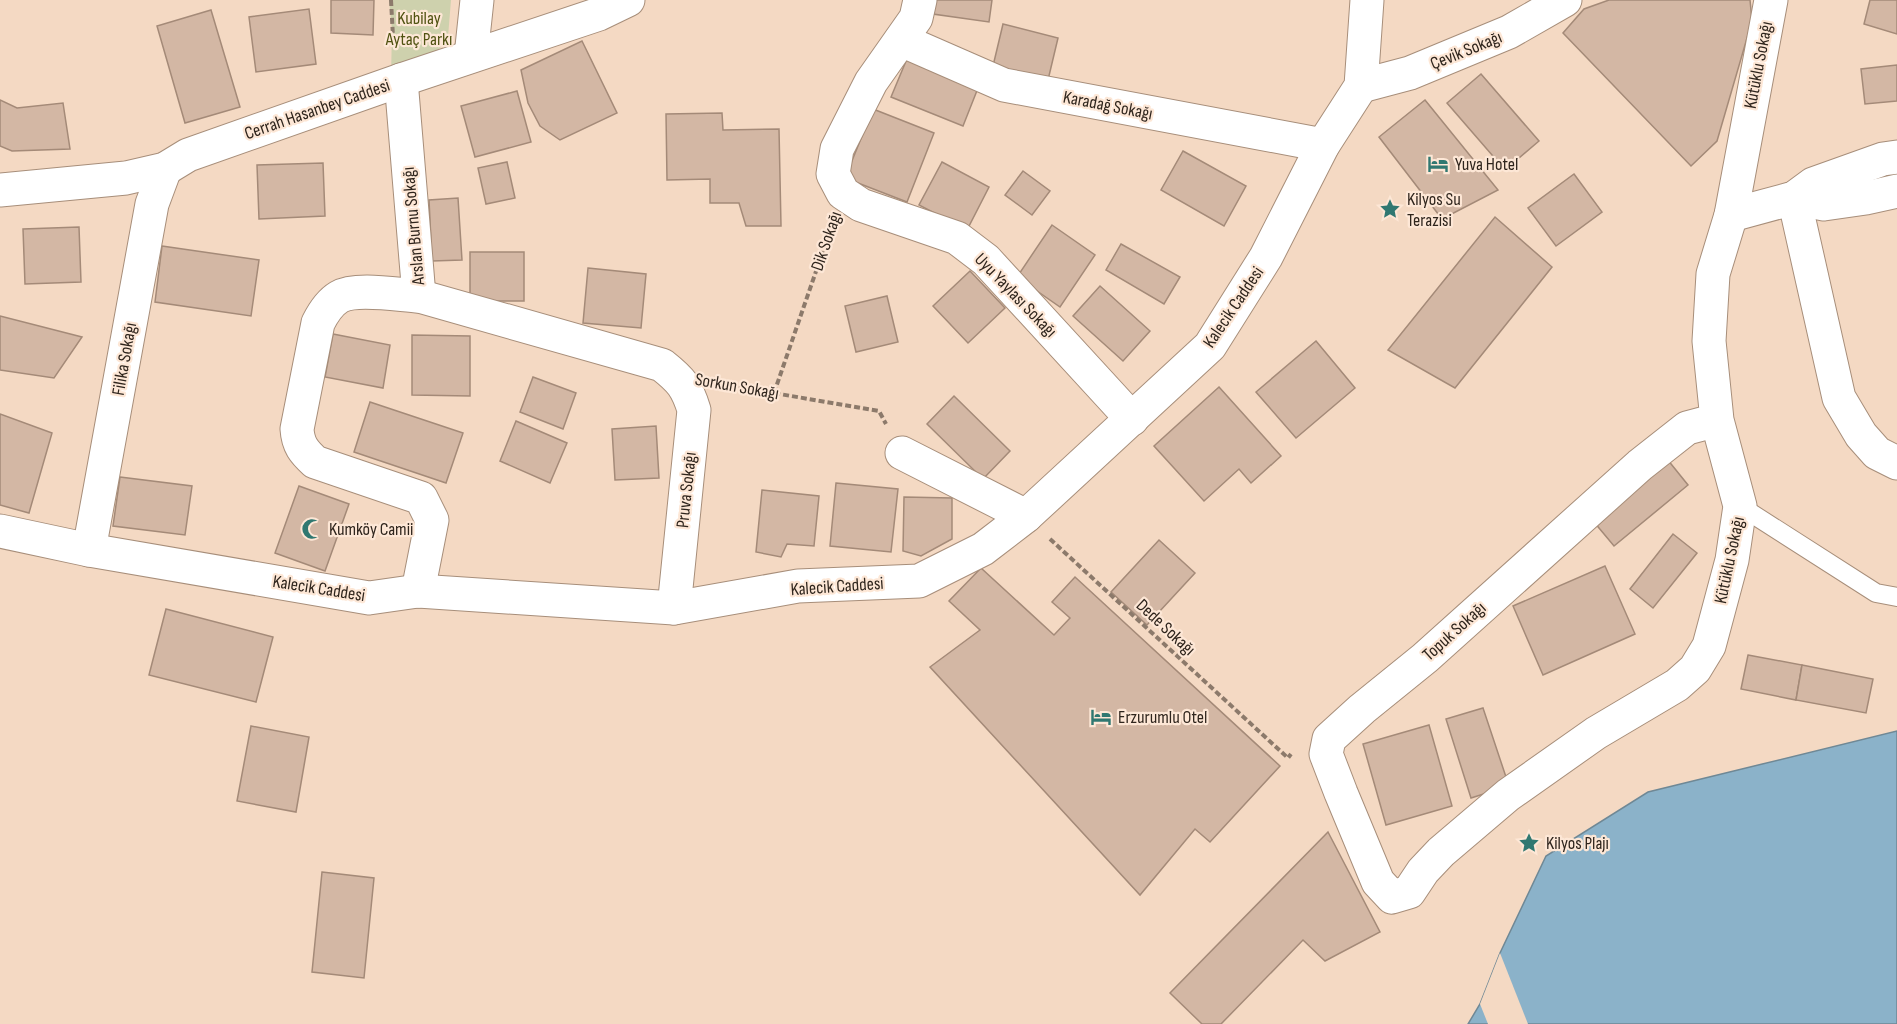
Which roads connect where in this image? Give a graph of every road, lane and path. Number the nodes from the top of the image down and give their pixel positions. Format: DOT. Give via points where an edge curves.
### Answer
graph roads {
  1 [pos="477,0"];
  2 [pos="628,0"];
  3 [pos="920,0"];
  4 [pos="1367,0"];
  5 [pos="1565,0"];
  6 [pos="1771,0"];
  7 [pos="901,40"];
  8 [pos="471,56"];
  9 [pos="401,80"];
  10 [pos="1361,86"];
  11 [pos="1323,145"];
  12 [pos="1897,156"];
  13 [pos="165,169"];
  14 [pos="0,190"];
  15 [pos="1897,191"];
  16 [pos="843,193"];
  17 [pos="1794,198"];
  18 [pos="1731,215"];
  19 [pos="419,296"];
  20 [pos="676,376"];
  21 [pos="774,393"];
  22 [pos="1132,418"];
  23 [pos="1717,420"];
  24 [pos="902,453"];
  25 [pos="1897,463"];
  26 [pos="1740,506"];
  27 [pos="1026,516"];
  28 [pos="0,531"];
  29 [pos="89,549"];
  30 [pos="418,591"];
  31 [pos="1897,597"];
  32 [pos="674,608"];
  33 [pos="1288,758"];
  34 [pos="1392,897"];
  1 -- 8 [label="street"];
  2 -- 8 [label="street, Cerrah Hasanbey Caddesi" via="599,14"];
  3 -- 7 [label="street, Dik Sokağı" via="916,18"];
  4 -- 10 [label="street, Kalecik Caddesi"];
  5 -- 10 [label="street, Çevik Sokağı" via="1509,32 1410,73"];
  6 -- 18 [label="street, Kütüklu Sokağı"];
  7 -- 11 [label="street, Karadağ Sokağı" via="1004,85"];
  7 -- 16 [label="street, Dik Sokağı" via="871,82 837,149 833,174"];
  8 -- 9 [label="street, Cerrah Hasanbey Caddesi"];
  9 -- 13 [label="street, Cerrah Hasanbey Caddesi" via="188,155"];
  9 -- 19 [label="street, Arslan Burnu Sokağı"];
  10 -- 11 [label="street, Kalecik Caddesi"];
  11 -- 22 [label="street, Kalecik Caddesi" via="1266,257 1210,346"];
  12 -- 17 [label="street" via="1813,184"];
  13 -- 14 [label="street, Cerrah Hasanbey Caddesi" via="126,178"];
  13 -- 29 [label="street, Filika Sokağı" via="152,204"];
  15 -- 17 [label="street" via="1824,204"];
  16 -- 21 [label="path, Dik Sokağı"];
  16 -- 22 [label="street, Uyu Yaylası Sokağı" via="861,205 957,237 979,254"];
  17 -- 18 [label="street"];
  17 -- 25 [label="street" via="1839,398 1877,453"];
  18 -- 23 [label="street, Kütüklu Sokağı" via="1713,274 1709,341"];
  19 -- 20 [label="street, Sorkun Sokağı" via="663,365"];
  19 -- 30 [label="street, Arslan Burnu Sokağı" via="357,292 339,296 327,308 318,323 297,429 304,453 315,462 421,498 432,520"];
  20 -- 21 [label="path, Sorkun Sokağı"];
  20 -- 32 [label="street, Pruva Sokağı" via="688,390 694,410"];
  21 -- 24 [label="path, Sorkun Sokağı" via="879,411"];
  22 -- 27 [label="street, Kalecik Caddesi"];
  23 -- 26 [label="street, Kütüklu Sokağı"];
  23 -- 34 [label="street, Topuk Sokağı" via="1687,428 1640,465 1329,739 1326,754 1341,793 1378,882"];
  24 -- 27 [label="street"];
  26 -- 31 [label="lane" via="1876,593"];
  26 -- 34 [label="street, Kütüklu Sokağı" via="1732,561 1709,646 1695,669 1677,685 1596,733 1508,795 1441,852 1409,892"];
  27 -- 32 [label="street, Kalecik Caddesi" via="983,549 919,581 798,586"];
  27 -- 33 [label="path, Dede Sokağı"];
  28 -- 29 [label="street, Kalecik Caddesi"];
  29 -- 30 [label="street, Kalecik Caddesi" via="369,598"];
  30 -- 32 [label="street, Kalecik Caddesi"];
}
